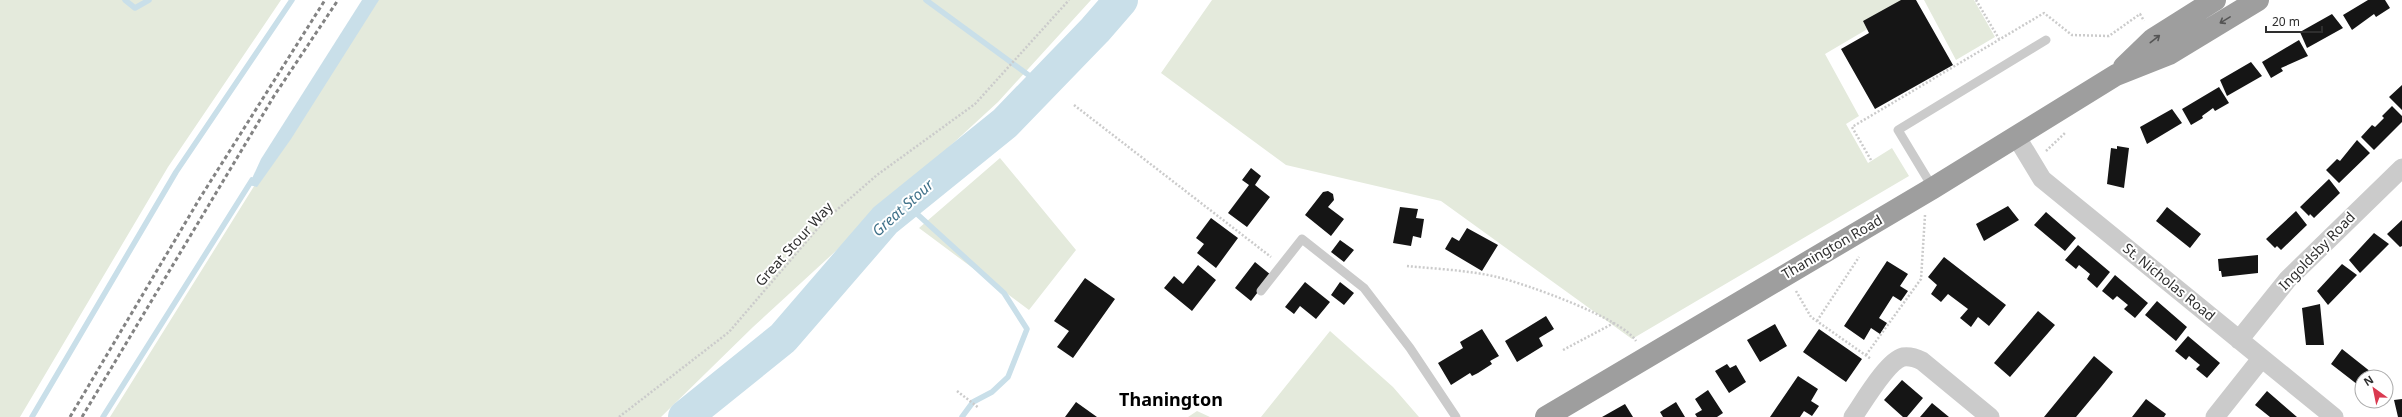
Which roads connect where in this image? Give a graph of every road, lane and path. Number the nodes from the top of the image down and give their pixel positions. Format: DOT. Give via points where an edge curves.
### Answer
graph roads {
  1 [pos="1069,0"];
  2 [pos="1976,0"];
  3 [pos="2215,0"];
  4 [pos="2258,0"];
  5 [pos="2196,7"];
  6 [pos="1999,39"];
  7 [pos="2046,40"];
  8 [pos="1948,70"];
  9 [pos="2116,75"];
  10 [pos="1074,105"];
  11 [pos="2016,136"];
  12 [pos="1870,160"];
  13 [pos="2402,168"];
  14 [pos="1933,188"];
  15 [pos="1918,217"];
  16 [pos="1861,255"];
  17 [pos="1281,265"];
  18 [pos="1407,266"];
  19 [pos="1785,274"];
  20 [pos="1261,291"];
  21 [pos="1817,321"];
  22 [pos="1614,323"];
  23 [pos="2239,340"];
  24 [pos="1563,350"];
  25 [pos="1866,355"];
  26 [pos="1646,357"];
  27 [pos="2261,359"];
  28 [pos="1887,369"];
  29 [pos="957,391"];
  30 [pos="979,408"];
  31 [pos="619,417"];
  32 [pos="1456,417"];
  33 [pos="1546,417"];
  34 [pos="1854,417"];
  35 [pos="1990,417"];
  36 [pos="2214,417"];
  37 [pos="2334,417"];
  1 -- 31 [label="path, Great Stour Way" via="975,104 877,175 824,221 728,332"];
  2 -- 6 [label="path"];
  3 -- 5 [label="highway, Thanington Road"];
  4 -- 9 [label="highway, Thanington Road, one-way" via="2169,54"];
  9 -- 5 [label="highway, Thanington Road, one-way" via="2154,39"];
  7 -- 14 [label="lane" via="1898,130"];
  8 -- 12 [label="path" via="1852,127"];
  9 -- 11 [label="highway, Thanington Road"];
  10 -- 17 [label="path"];
  11 -- 14 [label="highway, Thanington Road"];
  11 -- 23 [label="street, St. Nicholas Road" via="2042,179"];
  13 -- 23 [label="street, Ingoldsby Road" via="2288,279"];
  14 -- 19 [label="highway, Thanington Road"];
  15 -- 25 [label="path" via="1925,213 1921,279"];
  16 -- 21 [label="path"];
  17 -- 20 [label="lane"];
  17 -- 32 [label="lane" via="1302,239 1364,288 1410,348"];
  18 -- 22 [label="path" via="1497,277 1568,302"];
  19 -- 21 [label="path" via="1811,317"];
  19 -- 26 [label="highway, Thanington Road"];
  21 -- 25 [label="path"];
  22 -- 24 [label="path"];
  22 -- 26 [label="path" via="1632,335"];
  23 -- 27 [label="street, St. Nicholas Road"];
  25 -- 28 [label="path"];
  26 -- 33 [label="highway, Thanington Road"];
  27 -- 36 [label="street"];
  27 -- 37 [label="street, St. Nicholas Road"];
  28 -- 34 [label="street"];
  28 -- 35 [label="street" via="1903,357 1917,359"];
  29 -- 30 [label="path"];
}
